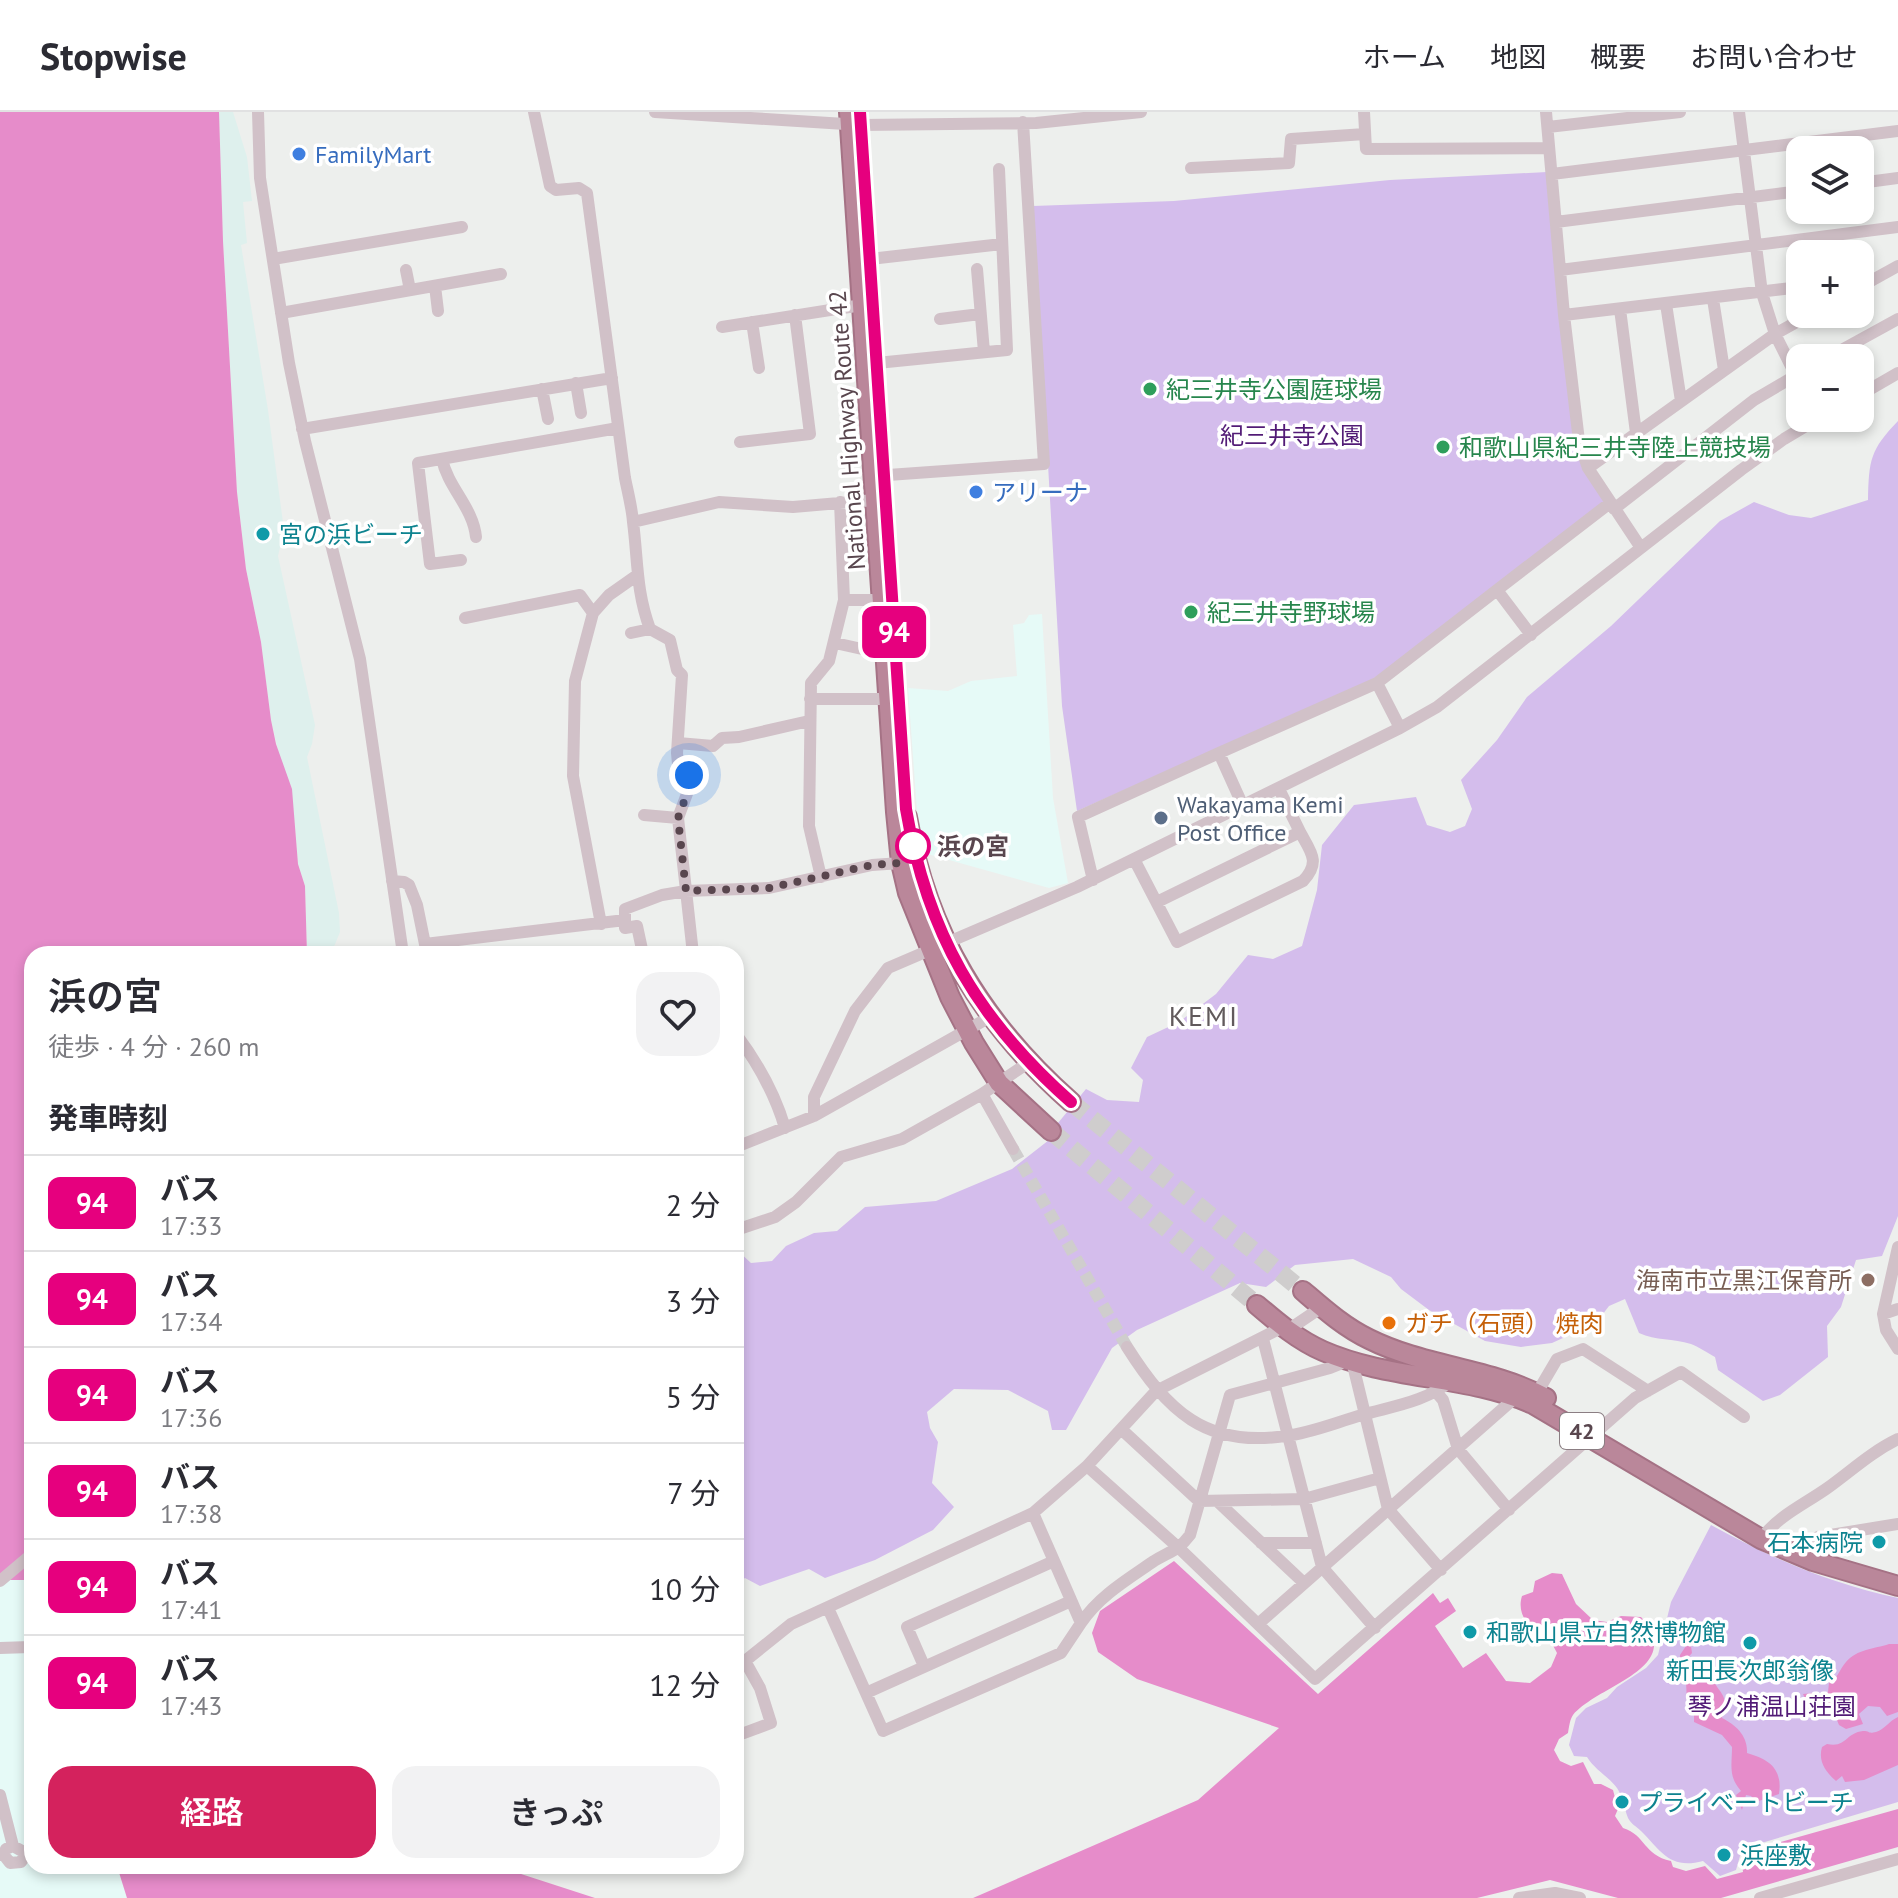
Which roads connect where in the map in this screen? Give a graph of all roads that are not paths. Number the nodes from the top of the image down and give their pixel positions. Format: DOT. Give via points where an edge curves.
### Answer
graph roads {
  1 [pos="258,112"];
  2 [pos="534,112"];
  3 [pos="655,112"];
  4 [pos="1141,112"];
  5 [pos="1364,112"];
  6 [pos="1546,112"];
  7 [pos="1680,112"];
  8 [pos="1739,112"];
  9 [pos="1025,119"];
  10 [pos="855,120"];
  11 [pos="1548,127"];
  12 [pos="1898,131"];
  13 [pos="1365,134"];
  14 [pos="1549,148"];
  15 [pos="1744,151"];
  16 [pos="1191,168"];
  17 [pos="999,169"];
  18 [pos="1552,174"];
  19 [pos="1898,178"];
  20 [pos="1874,181"];
  21 [pos="1786,193"];
  22 [pos="1750,197"];
  23 [pos="1556,222"];
  24 [pos="462,227"];
  25 [pos="1898,227"];
  26 [pos="1002,244"];
  27 [pos="1755,245"];
  28 [pos="273,259"];
  29 [pos="870,259"];
  30 [pos="1898,266"];
  31 [pos="977,269"];
  32 [pos="406,270"];
  33 [pos="1560,270"];
  34 [pos="501,274"];
  35 [pos="1874,276"];
  36 [pos="435,286"];
  37 [pos="1786,289"];
  38 [pos="410,290"];
  39 [pos="1762,293"];
  40 [pos="1713,299"];
  41 [pos="1666,304"];
  42 [pos="862,305"];
  43 [pos="1620,309"];
  44 [pos="438,311"];
  45 [pos="281,313"];
  46 [pos="980,314"];
  47 [pos="795,315"];
  48 [pos="1564,315"];
  49 [pos="940,319"];
  50 [pos="1898,319"];
  51 [pos="752,322"];
  52 [pos="722,327"];
  53 [pos="1786,328"];
  54 [pos="1775,334"];
  55 [pos="1852,344"];
  56 [pos="984,352"];
  57 [pos="1786,355"];
  58 [pos="877,363"];
  59 [pos="759,368"];
  60 [pos="1724,370"];
  61 [pos="1898,373"];
  62 [pos="612,378"];
  63 [pos="576,383"];
  64 [pos="1786,383"];
  65 [pos="1874,387"];
  66 [pos="542,389"];
  67 [pos="1681,401"];
  68 [pos="581,413"];
  69 [pos="548,419"];
  70 [pos="618,428"];
  71 [pos="302,429"];
  72 [pos="1797,432"];
  73 [pos="1636,433"];
  74 [pos="740,442"];
  75 [pos="442,459"];
  76 [pos="1588,468"];
  77 [pos="879,476"];
  78 [pos="881,500"];
  79 [pos="840,502"];
  80 [pos="1612,506"];
  81 [pos="633,522"];
  82 [pos="476,537"];
  83 [pos="1641,548"];
  84 [pos="461,560"];
  85 [pos="636,576"];
  86 [pos="1497,590"];
  87 [pos="844,600"];
  88 [pos="882,600"];
  89 [pos="593,613"];
  90 [pos="465,618"];
  91 [pos="650,629"];
  92 [pos="631,633"];
  93 [pos="1531,635"];
  94 [pos="835,643"];
  95 [pos="871,651"];
  96 [pos="1377,683"];
  97 [pos="810,699"];
  98 [pos="889,699"];
  99 [pos="809,721"];
  100 [pos="1400,728"];
  101 [pos="678,743"];
  102 [pos="1219,753"];
  103 [pos="1279,789"];
  104 [pos="1243,806"];
  105 [pos="644,815"];
  106 [pos="678,818"];
  107 [pos="1300,832"];
  108 [pos="1134,859"];
  109 [pos="901,863"];
  110 [pos="821,877"];
  111 [pos="1093,880"];
  112 [pos="392,881"];
  113 [pos="686,891"];
  114 [pos="1157,902"];
  115 [pos="625,920"];
  116 [pos="601,924"];
  117 [pos="402,946"];
  118 [pos="425,946"];
  119 [pos="447,946"];
  120 [pos="641,946"];
  121 [pos="692,946"];
  122 [pos="939,948"];
  123 [pos="990,1017"];
  124 [pos="967,1030"];
  125 [pos="744,1045"];
  126 [pos="1028,1063"];
  127 [pos="999,1083"];
  128 [pos="982,1094"];
  129 [pos="1071,1102"];
  130 [pos="814,1116"];
  131 [pos="785,1128"];
  132 [pos="1051,1131"];
  133 [pos="744,1144"];
  134 [pos="1013,1149"];
  135 [pos="744,1227"];
  136 [pos="1898,1247"];
  137 [pos="1303,1291"];
  138 [pos="1257,1305"];
  139 [pos="1322,1307"];
  140 [pos="1898,1309"];
  141 [pos="1883,1314"];
  142 [pos="1286,1329"];
  143 [pos="1263,1339"];
  144 [pos="1369,1339"];
  145 [pos="1127,1347"];
  146 [pos="1898,1349"];
  147 [pos="1351,1361"];
  148 [pos="1466,1369"];
  149 [pos="1273,1383"];
  150 [pos="1443,1387"];
  151 [pos="1154,1388"];
  152 [pos="1648,1391"];
  153 [pos="1537,1393"];
  154 [pos="1516,1397"];
  155 [pos="1363,1415"];
  156 [pos="1744,1417"];
  157 [pos="1121,1429"];
  158 [pos="1219,1433"];
  159 [pos="1596,1433"];
  160 [pos="1287,1436"];
  161 [pos="1898,1439"];
  162 [pos="1458,1449"];
  163 [pos="1087,1466"];
  164 [pos="1380,1478"];
  165 [pos="1304,1499"];
  166 [pos="1199,1501"];
  167 [pos="1217,1501"];
  168 [pos="1388,1509"];
  169 [pos="1509,1510"];
  170 [pos="1033,1513"];
  171 [pos="1898,1524"];
  172 [pos="1764,1535"];
  173 [pos="1261,1543"];
  174 [pos="1316,1543"];
  175 [pos="1180,1549"];
  176 [pos="1805,1553"];
  177 [pos="24,1561"];
  178 [pos="1054,1561"];
  179 [pos="1322,1567"];
  180 [pos="1441,1570"];
  181 [pos="1898,1574"];
  182 [pos="0,1581"];
  183 [pos="1304,1583"];
  184 [pos="1898,1586"];
  185 [pos="1071,1601"];
  186 [pos="828,1608"];
  187 [pos="1081,1623"];
  188 [pos="1258,1624"];
  189 [pos="1375,1628"];
  190 [pos="24,1647"];
  191 [pos="0,1648"];
  192 [pos="744,1660"];
  193 [pos="744,1666"];
  194 [pos="924,1666"];
  195 [pos="866,1693"];
  196 [pos="744,1733"];
  197 [pos="0,1795"];
  198 [pos="5,1852"];
  199 [pos="1898,1859"];
  200 [pos="1519,1898"];
  201 [pos="1580,1898"];
  202 [pos="1760,1898"];
  1 -- 28 [label="street" via="258,162"];
  2 -- 62 [label="street" via="550,186 587,193"];
  3 -- 10 [label="street"];
  4 -- 9 [label="street"];
  5 -- 13 [label="street"];
  6 -- 11 [label="street"];
  7 -- 11 [label="street"];
  8 -- 15 [label="street"];
  9 -- 10 [label="street"];
  9 -- 77 [label="street" via="1044,464"];
  10 -- 29 [label="highway, National Highway Route 42"];
  10 -- 42 [label="highway, National Highway Route 42"];
  11 -- 14 [label="street"];
  12 -- 15 [label="street"];
  13 -- 14 [label="street" via="1366,149"];
  13 -- 16 [label="street" via="1291,139 1289,163"];
  14 -- 18 [label="street"];
  15 -- 18 [label="street"];
  15 -- 22 [label="street"];
  17 -- 26 [label="street"];
  18 -- 23 [label="street"];
  19 -- 20 [label="street"];
  21 -- 22 [label="street"];
  22 -- 23 [label="street"];
  22 -- 27 [label="street"];
  23 -- 33 [label="street"];
  24 -- 28 [label="street"];
  25 -- 27 [label="street"];
  26 -- 29 [label="street"];
  26 -- 56 [label="street" via="1007,350"];
  27 -- 33 [label="street"];
  27 -- 39 [label="street"];
  28 -- 45 [label="street"];
  29 -- 58 [label="highway, National Highway Route 42"];
  30 -- 35 [label="street"];
  31 -- 46 [label="street"];
  32 -- 38 [label="street"];
  33 -- 48 [label="street"];
  34 -- 36 [label="street"];
  36 -- 38 [label="street"];
  36 -- 44 [label="street"];
  37 -- 39 [label="street"];
  38 -- 45 [label="street"];
  39 -- 40 [label="street"];
  39 -- 54 [label="street"];
  40 -- 41 [label="street"];
  40 -- 60 [label="street"];
  41 -- 43 [label="street"];
  41 -- 67 [label="street"];
  42 -- 47 [label="street"];
  42 -- 77 [label="highway, National Highway Route 42"];
  43 -- 48 [label="street"];
  43 -- 73 [label="street"];
  45 -- 71 [label="street"];
  46 -- 49 [label="street"];
  46 -- 56 [label="street"];
  47 -- 51 [label="street"];
  47 -- 74 [label="street" via="810,434"];
  48 -- 76 [label="street" via="1579,441"];
  50 -- 55 [label="street"];
  51 -- 52 [label="street"];
  51 -- 59 [label="street"];
  53 -- 54 [label="street"];
  54 -- 57 [label="street"];
  54 -- 60 [label="street"];
  56 -- 58 [label="street"];
  58 -- 77 [label="highway, National Highway Route 42"];
  60 -- 67 [label="street"];
  61 -- 65 [label="street"];
  62 -- 63 [label="street"];
  62 -- 70 [label="street"];
  63 -- 66 [label="street"];
  63 -- 68 [label="street"];
  64 -- 80 [label="street" via="1754,400"];
  66 -- 69 [label="street"];
  66 -- 71 [label="street"];
  67 -- 73 [label="street"];
  70 -- 75 [label="street"];
  70 -- 81 [label="street"];
  71 -- 112 [label="street" via="360,659"];
  72 -- 83 [label="street"];
  73 -- 76 [label="street"];
  75 -- 82 [label="street"];
  75 -- 84 [label="street" via="418,463 430,564"];
  76 -- 80 [label="street"];
  77 -- 78 [label="highway, National Highway Route 42"];
  78 -- 79 [label="street"];
  78 -- 88 [label="highway, National Highway Route 42"];
  78 -- 122 [label="highway, National Highway Route 42" via="906,809"];
  79 -- 81 [label="street" via="793,507 719,502"];
  79 -- 87 [label="street"];
  80 -- 83 [label="street"];
  80 -- 86 [label="street"];
  81 -- 85 [label="street"];
  83 -- 93 [label="street"];
  85 -- 89 [label="street"];
  85 -- 91 [label="street"];
  86 -- 93 [label="street"];
  86 -- 96 [label="street"];
  87 -- 88 [label="street"];
  87 -- 94 [label="street"];
  88 -- 98 [label="highway, National Highway Route 42"];
  89 -- 90 [label="street" via="580,595"];
  89 -- 116 [label="street" via="575,681 573,760"];
  91 -- 92 [label="street"];
  91 -- 101 [label="street" via="670,640 682,675"];
  93 -- 100 [label="street" via="1437,707"];
  94 -- 95 [label="street"];
  94 -- 97 [label="street" via="829,661 811,683"];
  96 -- 100 [label="street"];
  96 -- 102 [label="street"];
  97 -- 98 [label="street"];
  97 -- 99 [label="street"];
  98 -- 109 [label="highway, National Highway Route 42"];
  99 -- 101 [label="street" via="722,738 713,746"];
  99 -- 110 [label="street" via="809,826"];
  100 -- 103 [label="street"];
  101 -- 106 [label="street" via="678,764 689,775"];
  102 -- 104 [label="street"];
  102 -- 111 [label="street" via="1078,817"];
  103 -- 104 [label="street"];
  103 -- 107 [label="street"];
  104 -- 108 [label="street"];
  105 -- 106 [label="street"];
  106 -- 113 [label="street"];
  107 -- 114 [label="street"];
  107 -- 114 [label="street" via="1313,856 1312,871 1303,881 1177,942"];
  108 -- 111 [label="street"];
  108 -- 114 [label="street"];
  109 -- 110 [label="street"];
  109 -- 122 [label="highway, National Highway Route 42" via="908,893"];
  110 -- 113 [label="street" via="769,888"];
  111 -- 122 [label="street"];
  112 -- 117 [label="street"];
  112 -- 118 [label="street" via="409,885"];
  113 -- 115 [label="street" via="625,909"];
  113 -- 121 [label="street"];
  115 -- 116 [label="street"];
  115 -- 120 [label="street" via="625,928 637,926"];
  116 -- 119 [label="street"];
  122 -- 123 [label="highway, National Highway Route 42"];
  122 -- 124 [label="highway, National Highway Route 42"];
  122 -- 130 [label="street" via="888,968 860,1002 814,1097"];
  123 -- 124 [label="street"];
  123 -- 126 [label="highway, National Highway Route 42"];
  124 -- 127 [label="highway, National Highway Route 42"];
  124 -- 130 [label="street"];
  125 -- 131 [label="street"];
  126 -- 127 [label="street"];
  126 -- 129 [label="highway, National Highway Route 42"];
  127 -- 128 [label="street"];
  127 -- 132 [label="highway, National Highway Route 42"];
  128 -- 134 [label="street"];
  128 -- 135 [label="street" via="902,1139 841,1157 785,1210"];
  130 -- 131 [label="street"];
  131 -- 133 [label="street"];
  136 -- 141 [label="street"];
  137 -- 139 [label="highway, 42"];
  138 -- 142 [label="highway, 42"];
  139 -- 142 [label="street"];
  139 -- 144 [label="highway, 42"];
  140 -- 141 [label="street"];
  141 -- 146 [label="street"];
  142 -- 143 [label="street"];
  142 -- 147 [label="highway, 42"];
  143 -- 149 [label="street"];
  143 -- 151 [label="street"];
  144 -- 147 [label="street"];
  144 -- 148 [label="highway, 42"];
  145 -- 151 [label="street"];
  147 -- 149 [label="street"];
  147 -- 150 [label="highway, 42"];
  147 -- 155 [label="street"];
  148 -- 150 [label="street"];
  148 -- 153 [label="highway, 42"];
  149 -- 158 [label="street" via="1230,1395"];
  149 -- 160 [label="street"];
  150 -- 154 [label="highway, 42"];
  150 -- 155 [label="street"];
  150 -- 162 [label="street"];
  151 -- 157 [label="street"];
  151 -- 158 [label="street" via="1178,1411"];
  152 -- 153 [label="street" via="1583,1349 1557,1359"];
  152 -- 156 [label="street" via="1681,1372"];
  152 -- 159 [label="street"];
  153 -- 159 [label="highway, 42"];
  154 -- 159 [label="highway, 42"];
  154 -- 162 [label="street"];
  155 -- 160 [label="street"];
  155 -- 164 [label="street"];
  157 -- 163 [label="street"];
  157 -- 166 [label="street"];
  158 -- 160 [label="street"];
  158 -- 166 [label="street"];
  159 -- 169 [label="street"];
  159 -- 172 [label="highway, 42" via="1702,1506"];
  160 -- 165 [label="street"];
  161 -- 172 [label="street" via="1778,1520"];
  162 -- 168 [label="street"];
  162 -- 169 [label="street"];
  163 -- 170 [label="street"];
  163 -- 175 [label="street"];
  164 -- 165 [label="street"];
  164 -- 168 [label="street"];
  165 -- 167 [label="street"];
  165 -- 174 [label="street"];
  166 -- 167 [label="street"];
  166 -- 175 [label="street" via="1190,1535"];
  167 -- 173 [label="street"];
  168 -- 179 [label="street"];
  168 -- 180 [label="street"];
  169 -- 180 [label="street"];
  170 -- 178 [label="street"];
  170 -- 186 [label="street"];
  171 -- 176 [label="street" via="1818,1537"];
  172 -- 176 [label="highway, 42"];
  173 -- 174 [label="street"];
  173 -- 183 [label="street"];
  174 -- 179 [label="street"];
  175 -- 187 [label="street" via="1094,1604"];
  175 -- 188 [label="street"];
  176 -- 181 [label="highway, 42"];
  176 -- 184 [label="highway, 42"];
  177 -- 182 [label="street"];
  178 -- 185 [label="street"];
  178 -- 194 [label="street" via="907,1627"];
  179 -- 183 [label="street"];
  179 -- 189 [label="street"];
  180 -- 189 [label="street"];
  183 -- 188 [label="street"];
  185 -- 187 [label="street"];
  185 -- 194 [label="street"];
  186 -- 192 [label="street" via="791,1624"];
  186 -- 195 [label="street"];
  187 -- 195 [label="street" via="1061,1653 883,1731"];
  188 -- 189 [label="street" via="1315,1679"];
  190 -- 191 [label="street"];
  193 -- 196 [label="street" via="760,1688 771,1723"];
  194 -- 195 [label="street"];
  197 -- 198 [label="street"];
  199 -- 202 [label="street"];
  200 -- 201 [label="street" via="1555,1893"];
}
